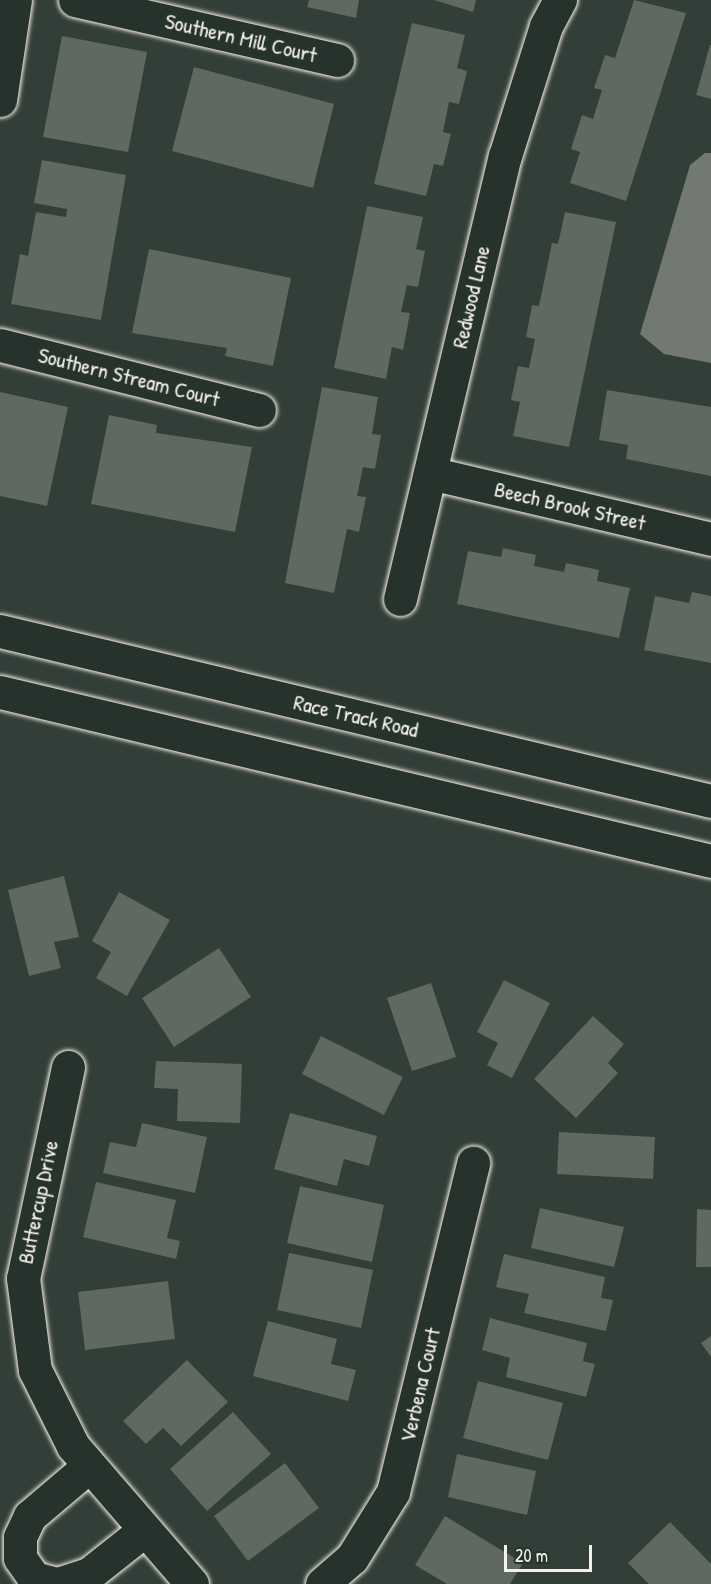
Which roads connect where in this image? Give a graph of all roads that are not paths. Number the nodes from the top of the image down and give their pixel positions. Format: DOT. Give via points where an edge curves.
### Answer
graph roads {
  1 [pos="15,0"];
  2 [pos="75,0"];
  3 [pos="560,0"];
  4 [pos="337,60"];
  5 [pos="0,100"];
  6 [pos="0,345"];
  7 [pos="259,410"];
  8 [pos="430,473"];
  9 [pos="711,539"];
  10 [pos="400,599"];
  11 [pos="0,631"];
  12 [pos="0,692"];
  13 [pos="711,801"];
  14 [pos="711,861"];
  15 [pos="68,1067"];
  16 [pos="473,1163"];
  17 [pos="89,1466"];
  18 [pos="142,1532"];
  19 [pos="57,1584"];
  20 [pos="192,1584"];
  21 [pos="322,1584"];
  1 -- 5 [label="street"];
  2 -- 4 [label="street, Southern Mill Court"];
  3 -- 8 [label="street, Redwood Lane" via="546,26 505,156"];
  6 -- 7 [label="street, Southern Stream Court"];
  8 -- 9 [label="street, Beech Brook Street"];
  8 -- 10 [label="street, Redwood Lane"];
  11 -- 13 [label="street, Race Track Road"];
  12 -- 14 [label="street"];
  15 -- 17 [label="street, Buttercup Drive" via="28,1236 25,1325 51,1410"];
  16 -- 21 [label="street, Verbena Court" via="393,1492 352,1558"];
  17 -- 18 [label="street, Buttercup Drive"];
  17 -- 19 [label="street" via="30,1516 20,1537 20,1558 34,1578"];
  18 -- 19 [label="street" via="89,1574"];
  18 -- 20 [label="street, Buttercup Drive"];
}
